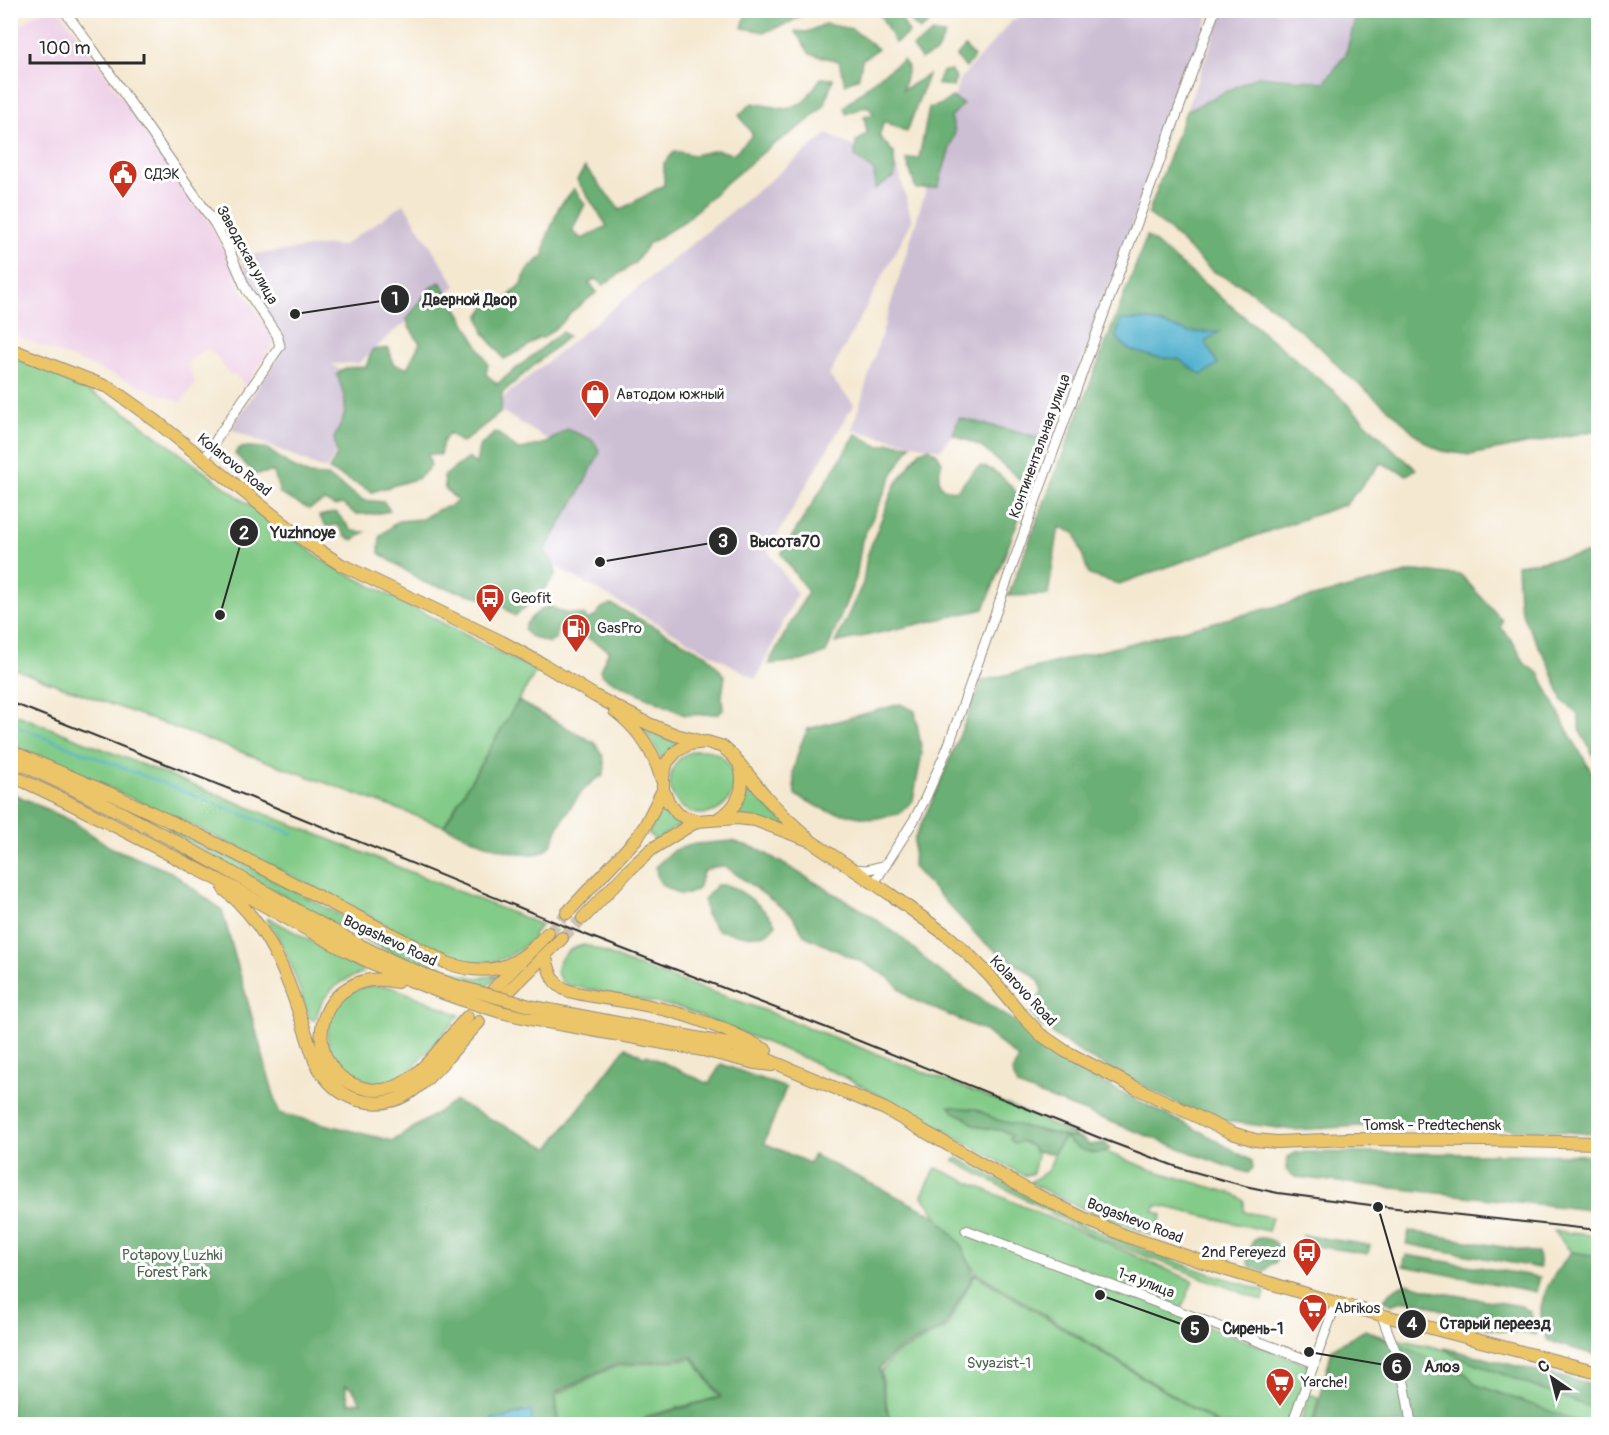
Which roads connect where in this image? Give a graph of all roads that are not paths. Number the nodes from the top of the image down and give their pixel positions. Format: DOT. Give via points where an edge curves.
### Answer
graph roads {
  1 [pos="64,10"];
  2 [pos="1215,10"];
  3 [pos="10,349"];
  4 [pos="204,460"];
  5 [pos="596,696"];
  6 [pos="703,742"];
  7 [pos="10,751"];
  8 [pos="10,759"];
  9 [pos="737,762"];
  10 [pos="10,775"];
  11 [pos="663,787"];
  12 [pos="718,819"];
  13 [pos="697,821"];
  14 [pos="811,842"];
  15 [pos="181,860"];
  16 [pos="886,865"];
  17 [pos="853,869"];
  18 [pos="874,883"];
  19 [pos="890,894"];
  20 [pos="567,913"];
  21 [pos="582,918"];
  22 [pos="548,933"];
  23 [pos="562,938"];
  24 [pos="541,950"];
  25 [pos="492,991"];
  26 [pos="436,992"];
  27 [pos="507,993"];
  28 [pos="461,994"];
  29 [pos="788,1068"];
  30 [pos="1264,1141"];
  31 [pos="1599,1143"];
  32 [pos="966,1230"];
  33 [pos="1336,1303"];
  34 [pos="1382,1315"];
  35 [pos="1315,1363"];
  36 [pos="1599,1372"];
  37 [pos="1292,1425"];
  38 [pos="1411,1425"];
  1 -- 4 [label="street, Заводская улица" via="215,224 246,289 278,335 280,346"];
  2 -- 16 [label="street, Континентальная улица" via="948,747 926,800"];
  3 -- 4 [label="main road, Kolarovo Road" via="110,388"];
  4 -- 5 [label="main road, Kolarovo Road" via="340,564 502,642"];
  5 -- 6 [label="main road, Kolarovo Road" via="663,730"];
  5 -- 11 [label="main road, Kolarovo Road" via="645,742"];
  6 -- 9 [label="main road" via="723,747"];
  6 -- 11 [label="main road" via="676,751 667,762"];
  7 -- 24 [label="main road" via="199,835 447,963 481,970"];
  8 -- 28 [label="main road, Bogashevo Road" via="152,828 326,927"];
  9 -- 12 [label="main road" via="742,774 741,794"];
  9 -- 14 [label="main road"];
  10 -- 15 [label="main road, Bogashevo Road"];
  11 -- 13 [label="main road" via="678,814"];
  11 -- 20 [label="main road" via="636,839"];
  12 -- 13 [label="main road"];
  12 -- 14 [label="main road" via="755,820"];
  13 -- 21 [label="main road" via="652,849"];
  14 -- 17 [label="main road, Kolarovo Road"];
  15 -- 26 [label="main road, Bogashevo Road" via="319,938"];
  15 -- 26 [label="main road" via="233,896 264,931 284,970 315,1061 327,1080 352,1098 381,1102 409,1094 434,1072 473,1020 402,1083 369,1089 341,1076 330,1064 322,1043 323,1023 330,1004 347,988 383,979"];
  16 -- 17 [label="street"];
  16 -- 18 [label="street, Континентальная улица"];
  16 -- 19 [label="street"];
  17 -- 18 [label="main road, Kolarovo Road"];
  18 -- 19 [label="main road, Kolarovo Road"];
  19 -- 30 [label="main road, Kolarovo Road" via="970,956 1031,1025 1059,1047 1220,1128"];
  22 -- 24 [label="main road"];
  23 -- 24 [label="main road"];
  24 -- 25 [label="main road"];
  24 -- 27 [label="main road"];
  24 -- 29 [label="main road" via="560,988 698,1019 764,1049"];
  26 -- 28 [label="main road, Bogashevo Road"];
  28 -- 29 [label="main road, Bogashevo Road, bridge" via="493,1010 533,1013"];
  29 -- 33 [label="main road, Bogashevo Road" via="885,1109 1092,1222 1227,1270"];
  30 -- 31 [label="main road, Tomsk - Predtechensk"];
  32 -- 35 [label="street, 1-я улица"];
  33 -- 34 [label="main road, Bogashevo Road"];
  33 -- 35 [label="street"];
  34 -- 36 [label="main road, Bogashevo Road"];
  34 -- 38 [label="street" via="1404,1382"];
  35 -- 37 [label="street"];
}
